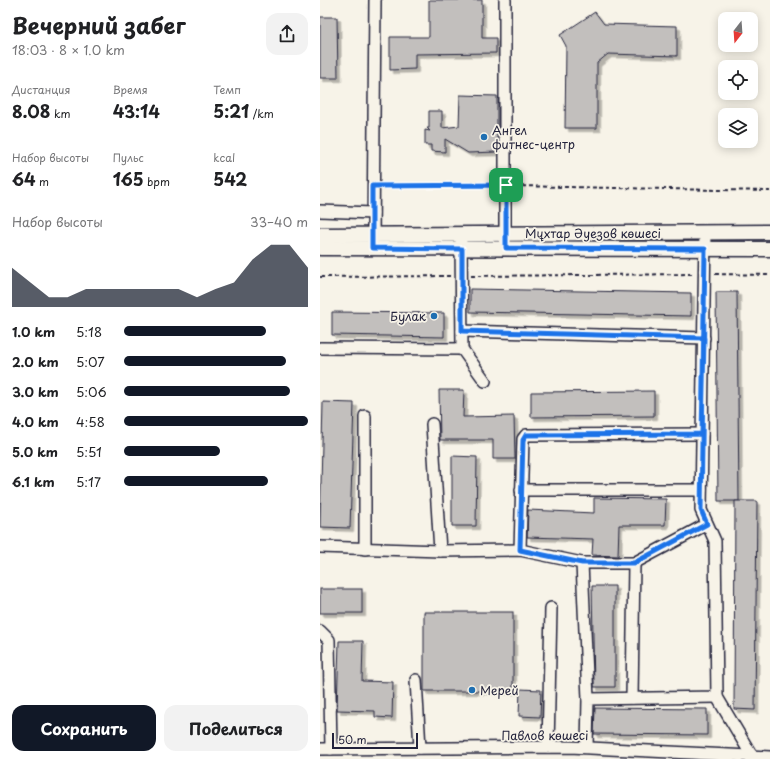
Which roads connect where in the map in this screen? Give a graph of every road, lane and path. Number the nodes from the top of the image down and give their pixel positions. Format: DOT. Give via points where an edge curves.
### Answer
graph roads {
  1 [pos="375,0"];
  2 [pos="505,0"];
  3 [pos="506,185"];
  4 [pos="372,186"];
  5 [pos="770,191"];
  6 [pos="320,211"];
  7 [pos="373,212"];
  8 [pos="705,232"];
  9 [pos="770,232"];
  10 [pos="461,233"];
  11 [pos="506,234"];
  12 [pos="320,235"];
  13 [pos="372,242"];
  14 [pos="320,248"];
  15 [pos="506,248"];
  16 [pos="462,249"];
  17 [pos="705,249"];
  18 [pos="770,249"];
  19 [pos="705,274"];
  20 [pos="770,275"];
  21 [pos="462,276"];
  22 [pos="320,277"];
  23 [pos="462,331"];
  24 [pos="704,338"];
  25 [pos="320,348"];
  26 [pos="462,349"];
  27 [pos="484,381"];
  28 [pos="365,416"];
  29 [pos="432,424"];
  30 [pos="702,434"];
  31 [pos="521,490"];
  32 [pos="701,490"];
  33 [pos="707,524"];
  34 [pos="320,547"];
  35 [pos="365,549"];
  36 [pos="520,550"];
  37 [pos="440,551"];
  38 [pos="582,563"];
  39 [pos="634,563"];
  40 [pos="551,608"];
  41 [pos="320,631"];
  42 [pos="416,680"];
  43 [pos="717,697"];
  44 [pos="632,698"];
  45 [pos="588,699"];
  46 [pos="548,747"];
  47 [pos="586,747"];
  48 [pos="420,748"];
  49 [pos="320,749"];
  50 [pos="331,749"];
  51 [pos="441,754"];
  52 [pos="752,756"];
  53 [pos="770,757"];
  1 -- 4 [label="street"];
  2 -- 3 [label="street"];
  3 -- 4 [label="path"];
  3 -- 5 [label="path"];
  3 -- 11 [label="street"];
  4 -- 7 [label="street"];
  6 -- 7 [label="street"];
  7 -- 13 [label="street"];
  8 -- 9 [label="main road, Мұхтар Әуезов көшесі"];
  8 -- 11 [label="main road, Мұхтар Әуезов көшесі"];
  8 -- 17 [label="street"];
  10 -- 11 [label="main road, Мұхтар Әуезов көшесі"];
  10 -- 13 [label="main road, Мұхтар Әуезов көшесі"];
  10 -- 16 [label="street"];
  11 -- 15 [label="street"];
  12 -- 13 [label="main road, Мұхтар Әуезов көшесі"];
  13 -- 14 [label="main road, Мұхтар Әуезов көшесі"];
  13 -- 16 [label="main road, Мұхтар Әуезов көшесі"];
  15 -- 16 [label="main road, Мұхтар Әуезов көшесі"];
  15 -- 17 [label="main road, Мұхтар Әуезов көшесі"];
  16 -- 21 [label="street"];
  17 -- 18 [label="main road, Мұхтар Әуезов көшесі"];
  17 -- 19 [label="street"];
  19 -- 20 [label="path"];
  19 -- 21 [label="path"];
  19 -- 24 [label="street"];
  21 -- 22 [label="path"];
  21 -- 23 [label="street"];
  23 -- 24 [label="street"];
  23 -- 26 [label="street"];
  24 -- 30 [label="street"];
  25 -- 26 [label="street"];
  26 -- 27 [label="street"];
  28 -- 35 [label="street"];
  29 -- 37 [label="street"];
  30 -- 31 [label="street" via="526,435 523,440"];
  30 -- 32 [label="street"];
  31 -- 32 [label="street"];
  31 -- 36 [label="street"];
  32 -- 33 [label="street" via="701,510"];
  33 -- 39 [label="street"];
  33 -- 43 [label="street" via="715,541"];
  34 -- 35 [label="street"];
  35 -- 37 [label="street"];
  36 -- 37 [label="street"];
  36 -- 38 [label="street"];
  38 -- 39 [label="street"];
  38 -- 45 [label="street"];
  39 -- 44 [label="street"];
  40 -- 46 [label="street"];
  41 -- 50 [label="street" via="329,640"];
  42 -- 48 [label="street"];
  43 -- 44 [label="street"];
  43 -- 52 [label="street"];
  44 -- 45 [label="street"];
  45 -- 47 [label="street"];
  46 -- 47 [label="street, Павлов көшесі"];
  46 -- 51 [label="street, Павлов көшесі"];
  47 -- 52 [label="street, Павлов көшесі"];
  48 -- 50 [label="street, Павлов көшесі"];
  48 -- 51 [label="street, Павлов көшесі"];
  49 -- 50 [label="street, Павлов көшесі"];
  52 -- 53 [label="street, Павлов көшесі"];
}
